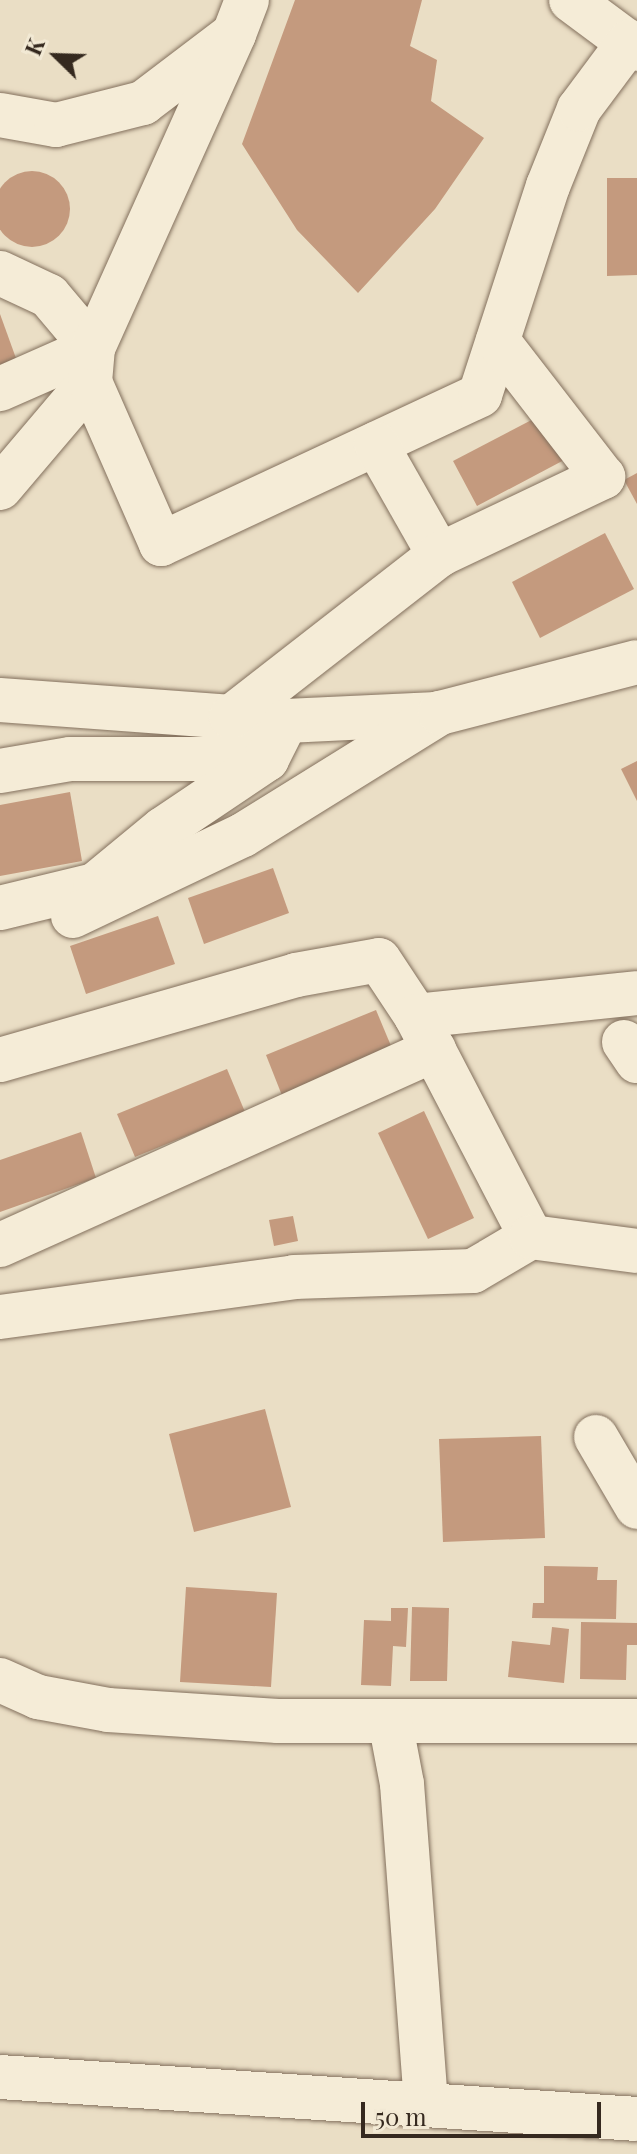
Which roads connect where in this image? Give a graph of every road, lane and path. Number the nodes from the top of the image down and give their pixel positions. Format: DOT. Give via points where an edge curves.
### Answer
graph roads {
  1 [pos="571,0"];
  2 [pos="240,17"];
  3 [pos="633,46"];
  4 [pos="0,115"];
  5 [pos="0,273"];
  6 [pos="498,341"];
  7 [pos="92,365"];
  8 [pos="0,389"];
  9 [pos="376,444"];
  10 [pos="0,488"];
  11 [pos="439,555"];
  12 [pos="637,662"];
  13 [pos="0,700"];
  14 [pos="440,713"];
  15 [pos="231,717"];
  16 [pos="277,740"];
  17 [pos="0,771"];
  18 [pos="0,908"];
  19 [pos="73,916"];
  20 [pos="637,993"];
  21 [pos="425,1033"];
  22 [pos="0,1060"];
  23 [pos="531,1237"];
  24 [pos="0,1245"];
  25 [pos="637,1251"];
  26 [pos="0,1317"];
  27 [pos="596,1437"];
  28 [pos="637,1507"];
  29 [pos="2,1684"];
  30 [pos="390,1721"];
  31 [pos="637,1721"];
  32 [pos="0,2077"];
  33 [pos="426,2105"];
  34 [pos="637,2119"];
  1 -- 3 [label="street"];
  2 -- 4 [label="street" via="143,103 56,125"];
  2 -- 7 [label="street"];
  3 -- 6 [label="street" via="579,109"];
  5 -- 7 [label="street" via="49,296"];
  6 -- 9 [label="street" via="480,395"];
  6 -- 11 [label="street" via="603,477"];
  7 -- 8 [label="street"];
  7 -- 9 [label="street" via="161,544"];
  7 -- 10 [label="street"];
  9 -- 11 [label="street"];
  11 -- 15 [label="street"];
  12 -- 14 [label="street"];
  13 -- 15 [label="street"];
  14 -- 16 [label="street"];
  14 -- 19 [label="street" via="243,835"];
  15 -- 16 [label="street"];
  16 -- 17 [label="street" via="70,759"];
  16 -- 18 [label="street" via="95,885"];
  20 -- 21 [label="street"];
  21 -- 22 [label="street" via="379,960 296,975"];
  21 -- 23 [label="street"];
  21 -- 24 [label="street"];
  23 -- 25 [label="street"];
  23 -- 26 [label="street" via="473,1271 294,1277"];
  27 -- 28 [label="street"];
  29 -- 30 [label="street" via="38,1697 108,1710 278,1721"];
  30 -- 31 [label="street"];
  30 -- 33 [label="street" via="402,1784"];
  32 -- 33 [label="street"];
  33 -- 34 [label="street"];
}
